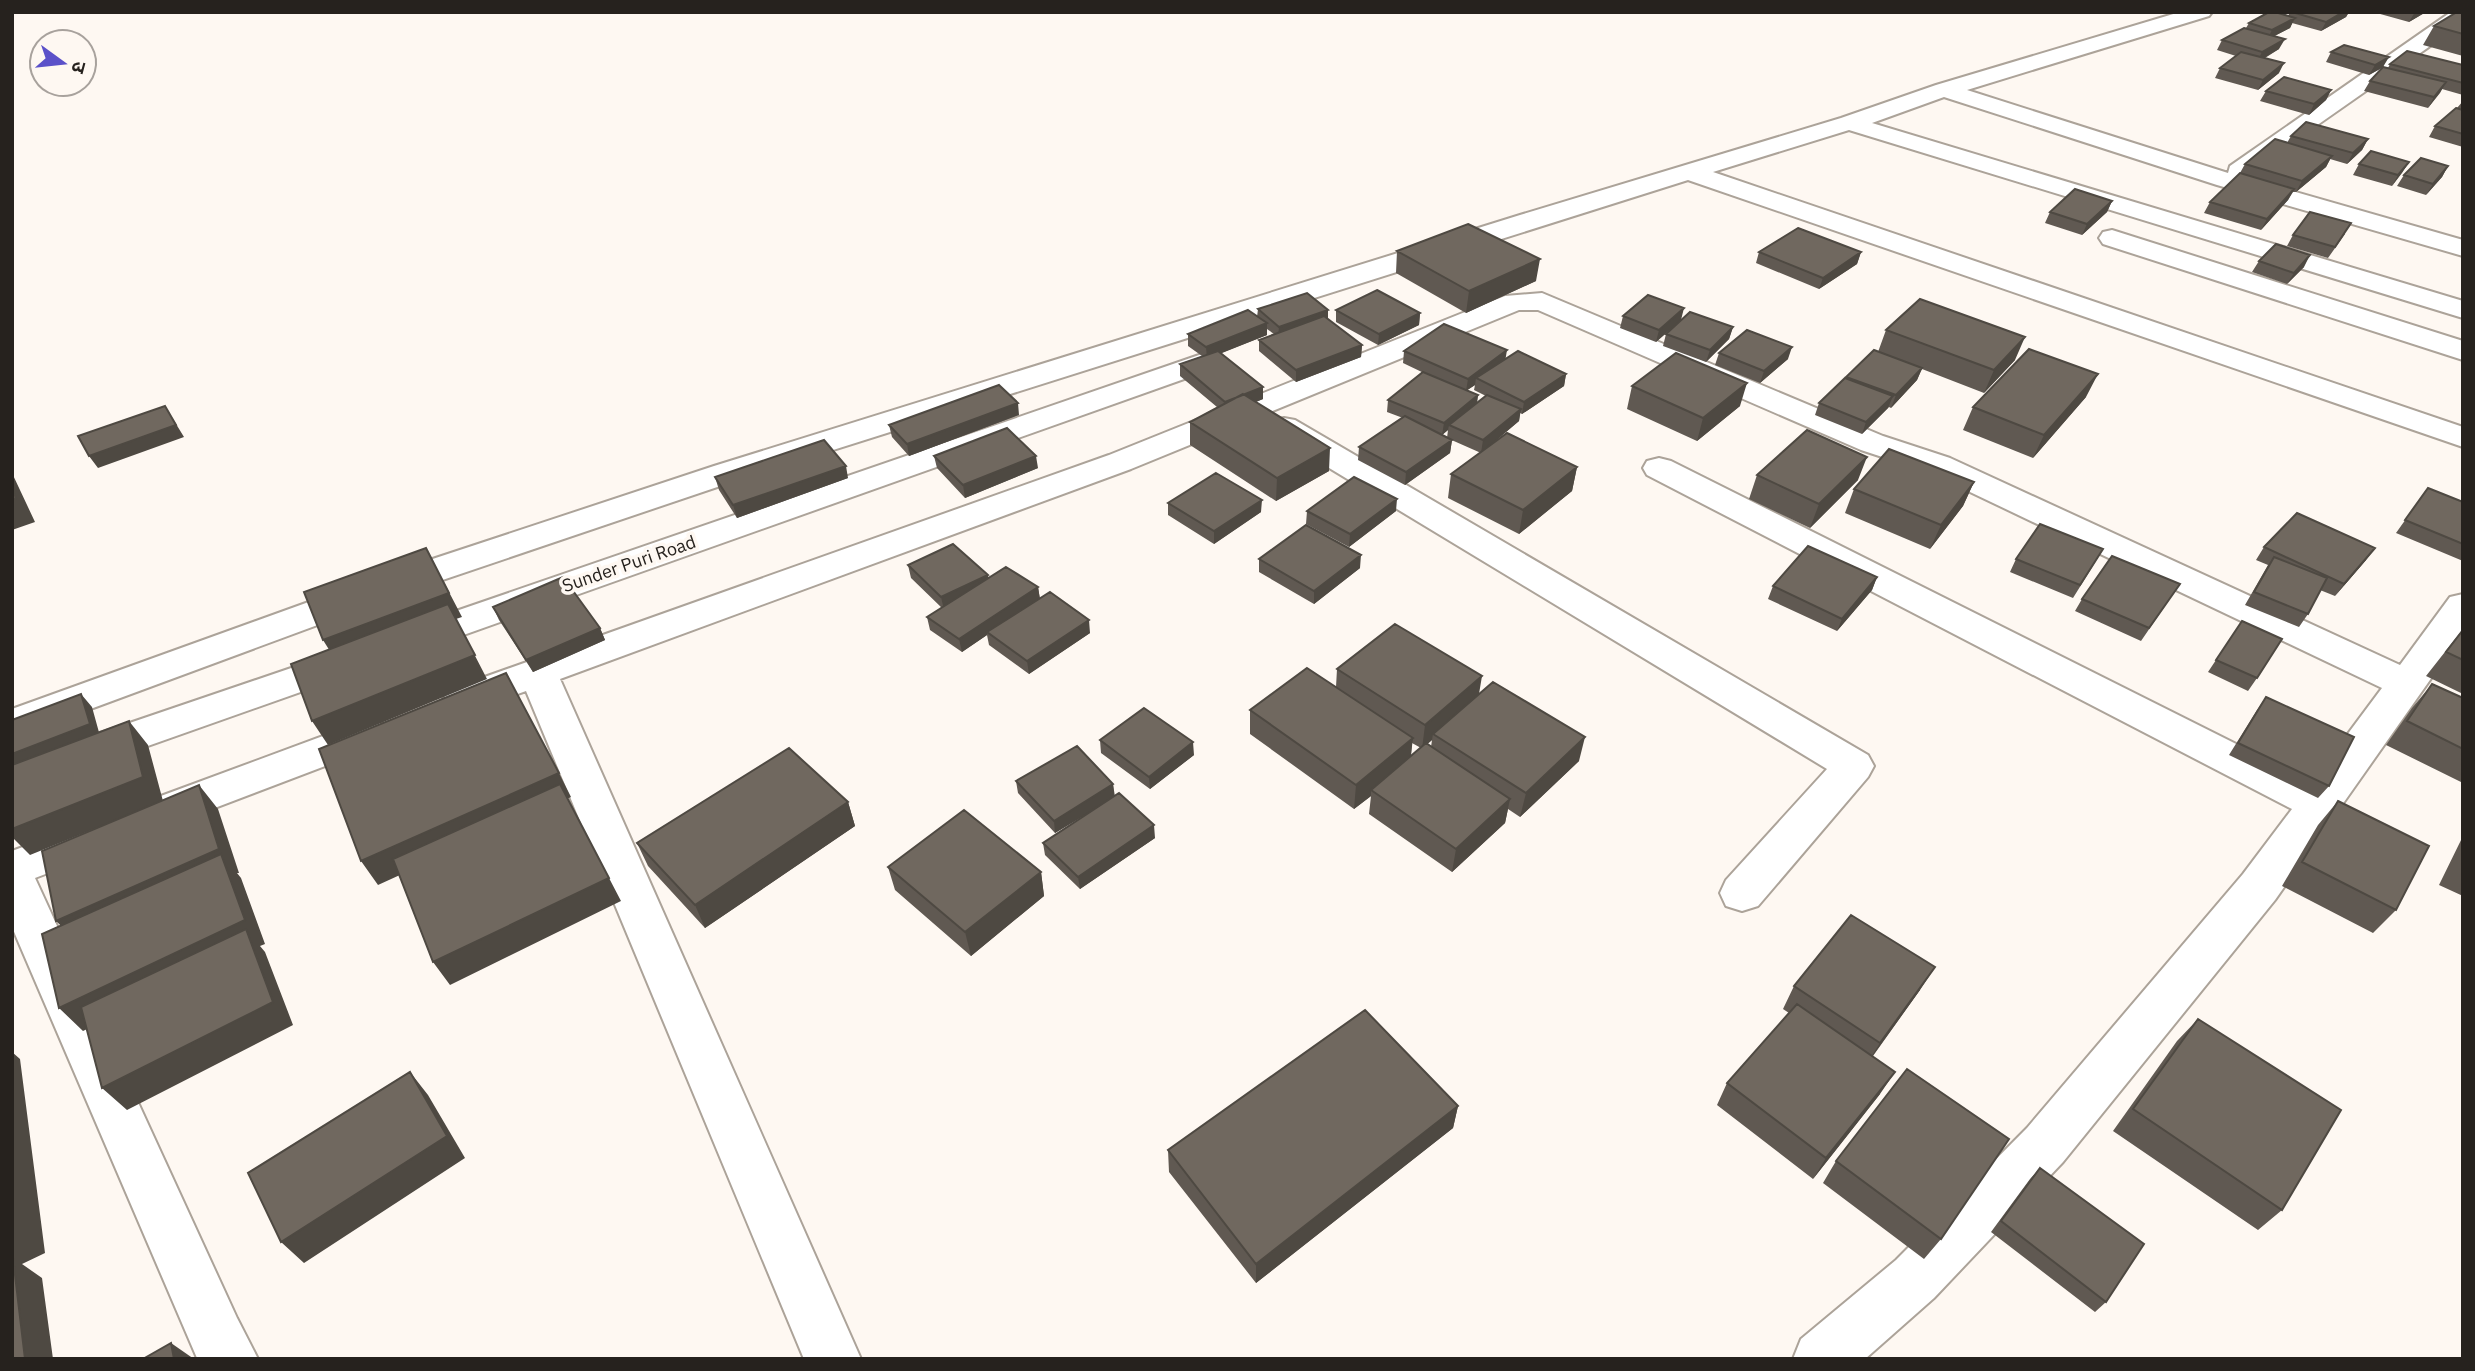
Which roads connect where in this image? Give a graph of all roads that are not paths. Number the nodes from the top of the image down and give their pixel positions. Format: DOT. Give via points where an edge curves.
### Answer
graph roads {
  1 [pos="2202,12"];
  2 [pos="2463,13"];
  3 [pos="2400,57"];
  4 [pos="2425,63"];
  5 [pos="1944,90"];
  6 [pos="1849,123"];
  7 [pos="1690,172"];
  8 [pos="2226,180"];
  9 [pos="2112,238"];
  10 [pos="2463,248"];
  11 [pos="2463,310"];
  12 [pos="2463,351"];
  13 [pos="1205,362"];
  14 [pos="1252,408"];
  15 [pos="2463,438"];
  16 [pos="1659,468"];
  17 [pos="2463,606"];
  18 [pos="537,671"];
  19 [pos="2405,683"];
  20 [pos="435,710"];
  21 [pos="12,724"];
  22 [pos="397,724"];
  23 [pos="12,779"];
  24 [pos="2318,804"];
  25 [pos="12,869"];
  26 [pos="12,876"];
  27 [pos="1742,893"];
  28 [pos="230,1359"];
  29 [pos="833,1359"];
  30 [pos="1821,1359"];
  1 -- 5 [label="street"];
  2 -- 3 [label="street"];
  3 -- 4 [label="street"];
  3 -- 8 [label="street"];
  5 -- 6 [label="street"];
  5 -- 8 [label="street"];
  6 -- 7 [label="street"];
  6 -- 11 [label="street"];
  7 -- 15 [label="street"];
  7 -- 21 [label="street" via="713,477 391,585"];
  8 -- 10 [label="street"];
  9 -- 12 [label="street"];
  13 -- 23 [label="street, Sunder Puri Road"];
  14 -- 18 [label="street" via="1120,462"];
  14 -- 19 [label="street" via="1515,302 1542,301 1872,443 1938,465"];
  14 -- 27 [label="street" via="1854,766"];
  16 -- 24 [label="street"];
  17 -- 19 [label="street"];
  18 -- 20 [label="street"];
  18 -- 29 [label="street"];
  19 -- 24 [label="street"];
  22 -- 25 [label="street"];
  24 -- 30 [label="street" via="2259,887 2045,1145 1915,1279"];
  26 -- 28 [label="street"];
}
